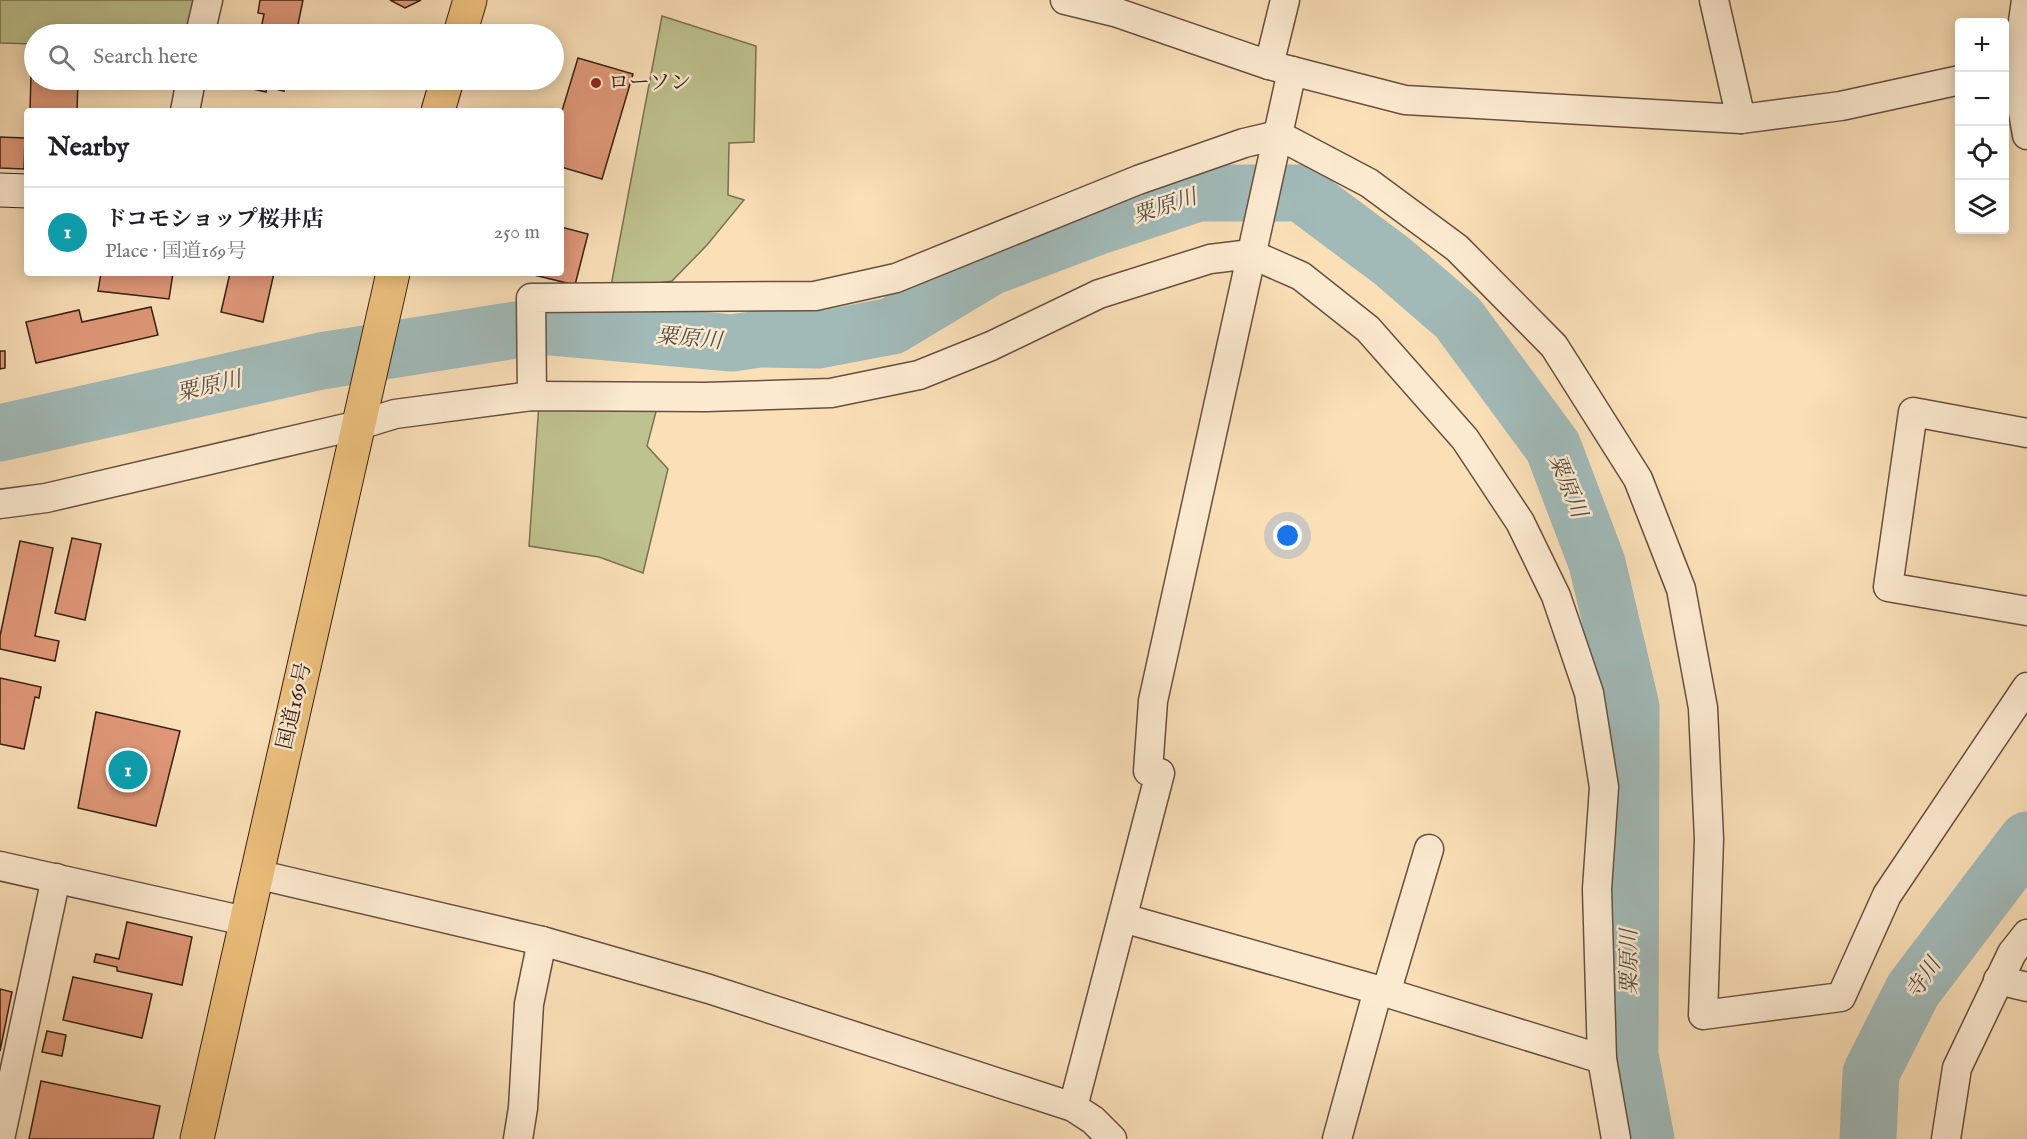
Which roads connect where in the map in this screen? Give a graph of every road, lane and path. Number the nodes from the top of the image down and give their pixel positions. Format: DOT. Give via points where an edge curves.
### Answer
graph roads {
  1 [pos="208,0"];
  2 [pos="470,0"];
  3 [pos="1065,0"];
  4 [pos="1285,0"];
  5 [pos="1714,0"];
  6 [pos="2026,0"];
  7 [pos="202,24"];
  8 [pos="463,24"];
  9 [pos="1280,68"];
  10 [pos="2016,72"];
  11 [pos="1955,81"];
  12 [pos="189,90"];
  13 [pos="444,90"];
  14 [pos="186,108"];
  15 [pos="439,108"];
  16 [pos="1741,119"];
  17 [pos="2027,135"];
  18 [pos="1277,141"];
  19 [pos="0,190"];
  20 [pos="24,191"];
  21 [pos="1252,251"];
  22 [pos="392,276"];
  23 [pos="532,391"];
  24 [pos="361,412"];
  25 [pos="2027,434"];
  26 [pos="0,504"];
  27 [pos="2027,611"];
  28 [pos="2027,687"];
  29 [pos="1429,849"];
  30 [pos="0,866"];
  31 [pos="256,874"];
  32 [pos="56,878"];
  33 [pos="1123,918"];
  34 [pos="245,921"];
  35 [pos="2027,934"];
  36 [pos="542,940"];
  37 [pos="1998,980"];
  38 [pos="2027,987"];
  39 [pos="1382,992"];
  40 [pos="1602,1059"];
  41 [pos="1073,1107"];
  42 [pos="0,1139"];
  43 [pos="197,1139"];
  44 [pos="518,1139"];
  45 [pos="1112,1139"];
  46 [pos="1337,1139"];
  47 [pos="1616,1139"];
  48 [pos="1946,1139"];
  1 -- 7 [label="street"];
  2 -- 8 [label="highway"];
  3 -- 9 [label="street" via="1118,13"];
  4 -- 9 [label="street"];
  5 -- 16 [label="street"];
  6 -- 10 [label="street"];
  9 -- 16 [label="street" via="1405,100"];
  9 -- 18 [label="street"];
  10 -- 17 [label="street"];
  11 -- 16 [label="street" via="1841,106"];
  12 -- 14 [label="street"];
  13 -- 15 [label="highway"];
  18 -- 21 [label="street"];
  18 -- 23 [label="street" via="1244,143 1138,180 896,278 815,296 531,298"];
  18 -- 28 [label="street" via="1369,183 1457,248 1554,346 1638,479 1681,589 1703,708 1709,839 1703,1015 1840,997 1887,895"];
  19 -- 20 [label="main road"];
  21 -- 23 [label="street" via="1210,259 1099,294 992,346 919,375 831,393 706,396"];
  21 -- 33 [label="street" via="1153,701 1148,771 1160,773"];
  21 -- 40 [label="street" via="1301,276 1368,330 1465,439 1520,522 1556,596 1589,693 1604,787 1597,889"];
  22 -- 24 [label="highway, 国道169号"];
  23 -- 24 [label="street" via="395,414"];
  24 -- 26 [label="street" via="46,498"];
  24 -- 31 [label="highway, 国道169号"];
  25 -- 27 [label="street" via="1913,412 1888,587"];
  29 -- 39 [label="street"];
  30 -- 32 [label="street"];
  31 -- 34 [label="highway, 国道169号"];
  31 -- 36 [label="street"];
  32 -- 34 [label="street"];
  32 -- 42 [label="street"];
  33 -- 39 [label="street"];
  33 -- 41 [label="street"];
  34 -- 43 [label="highway, 国道169号"];
  35 -- 37 [label="street"];
  36 -- 41 [label="street" via="709,988"];
  36 -- 44 [label="street" via="529,1004"];
  37 -- 38 [label="street"];
  37 -- 48 [label="street" via="1957,1068"];
  39 -- 40 [label="street"];
  39 -- 46 [label="street"];
  40 -- 47 [label="street"];
  41 -- 45 [label="street"];
}
